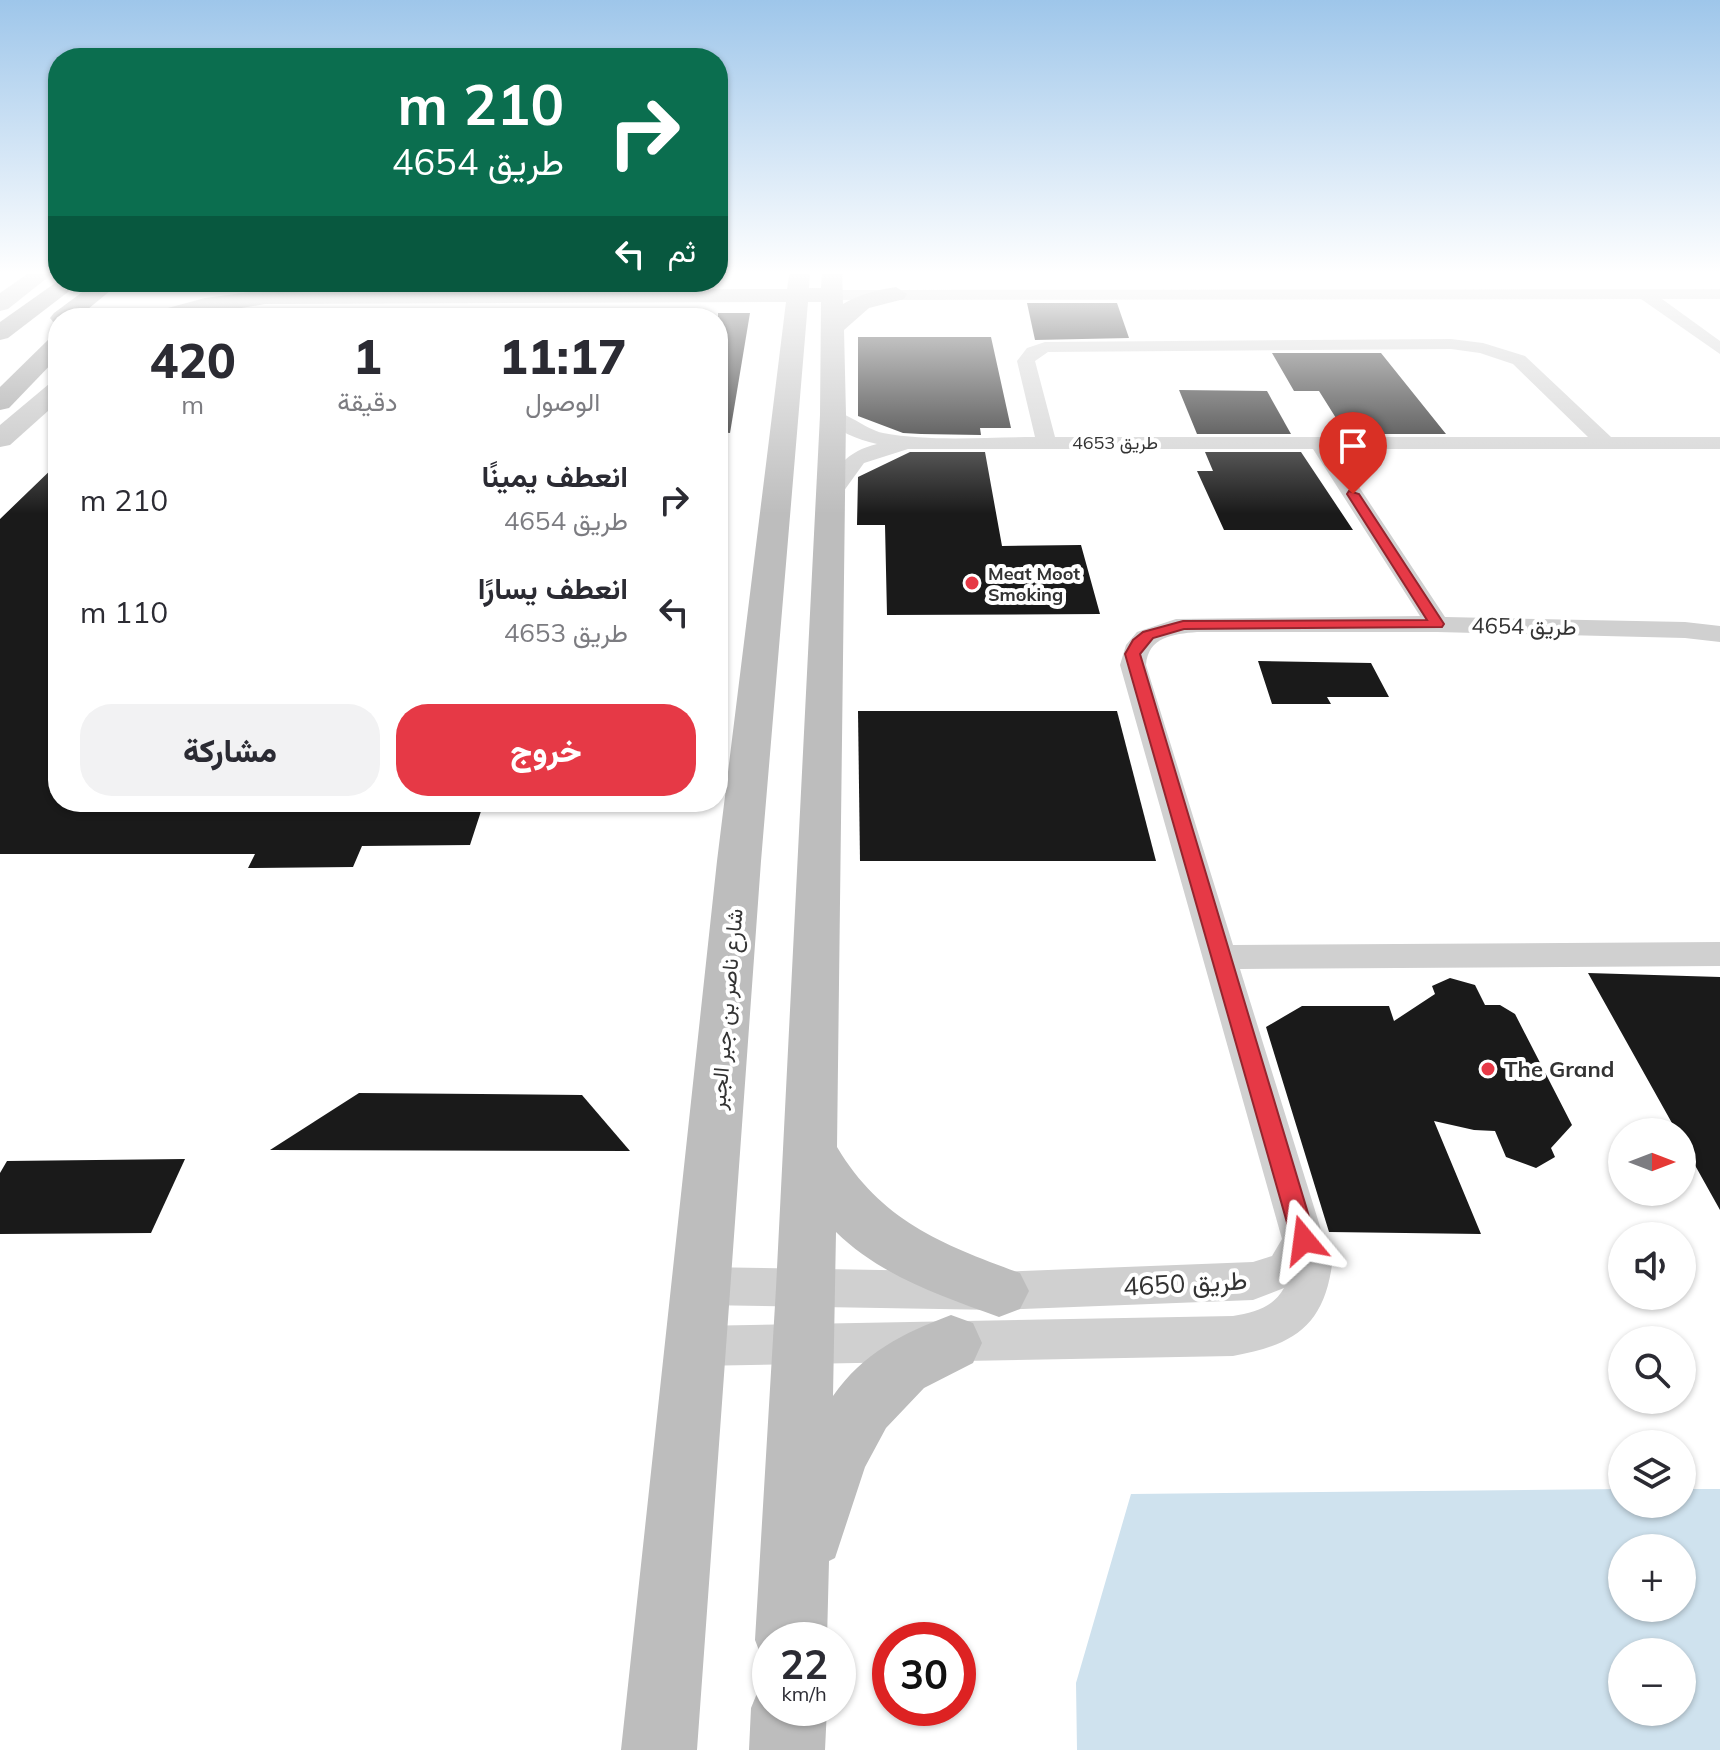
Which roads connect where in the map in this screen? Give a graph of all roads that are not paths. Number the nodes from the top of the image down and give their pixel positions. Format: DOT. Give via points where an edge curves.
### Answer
graph roads {
  1 [pos="19,352"];
  2 [pos="809,352"];
  3 [pos="825,352"];
  4 [pos="1034,352"];
  5 [pos="1494,352"];
  6 [pos="48,353"];
  7 [pos="12,357"];
  8 [pos="48,398"];
  9 [pos="0,402"];
  10 [pos="833,415"];
  11 [pos="0,439"];
  12 [pos="1319,442"];
  13 [pos="911,443"];
  14 [pos="1046,443"];
  15 [pos="1606,443"];
  16 [pos="1720,443"];
  17 [pos="830,494"];
  18 [pos="1437,624"];
  19 [pos="1720,634"];
  20 [pos="1720,954"];
  21 [pos="1220,957"];
  22 [pos="810,1148"];
  23 [pos="1304,1240"];
  24 [pos="702,1286"];
  25 [pos="999,1291"];
  26 [pos="805,1316"];
  27 [pos="951,1343"];
  28 [pos="696,1346"];
  29 [pos="792,1617"];
  30 [pos="788,1726"];
  31 [pos="659,1750"];
  32 [pos="787,1750"];
  1 -- 7 [label="highway"];
  2 -- 24 [label="main road, شارع ناصر بن جبر الجبر" via="739,861"];
  3 -- 10 [label="main road"];
  4 -- 14 [label="street" via="1026,361"];
  5 -- 15 [label="street" via="1519,360"];
  6 -- 9 [label="highway"];
  8 -- 11 [label="main road"];
  10 -- 13 [label="street, طريق 4653" via="855,432"];
  10 -- 17 [label="main road"];
  12 -- 14 [label="street, طريق 4653"];
  12 -- 15 [label="street, طريق 4653"];
  12 -- 18 [label="street"];
  13 -- 14 [label="street, طريق 4653"];
  13 -- 17 [label="street, طريق 4653" via="876,449 848,463"];
  15 -- 16 [label="street, طريق 4653"];
  17 -- 22 [label="main road"];
  18 -- 19 [label="street, طريق 4654"];
  18 -- 21 [label="street, طريق 4654" via="1183,625 1138,643 1133,665"];
  20 -- 21 [label="street"];
  21 -- 23 [label="street, طريق 4654"];
  22 -- 25 [label="main road" via="837,1194 879,1236 934,1269"];
  22 -- 26 [label="main road"];
  23 -- 25 [label="street, طريق 4650" via="1287,1269 1253,1281"];
  23 -- 27 [label="street, طريق 4650" via="1311,1265 1299,1306 1282,1322 1259,1332"];
  24 -- 26 [label="street, طريق 4650"];
  24 -- 28 [label="main road, شارع ناصر بن جبر الجبر"];
  25 -- 26 [label="street, طريق 4650"];
  26 -- 27 [label="street, طريق 4650"];
  26 -- 28 [label="street, طريق 4650"];
  26 -- 29 [label="main road"];
  27 -- 29 [label="main road" via="897,1371 854,1416 832,1464"];
  28 -- 31 [label="main road, شارع ناصر بن جبر الجبر"];
  30 -- 32 [label="main road"];
}
